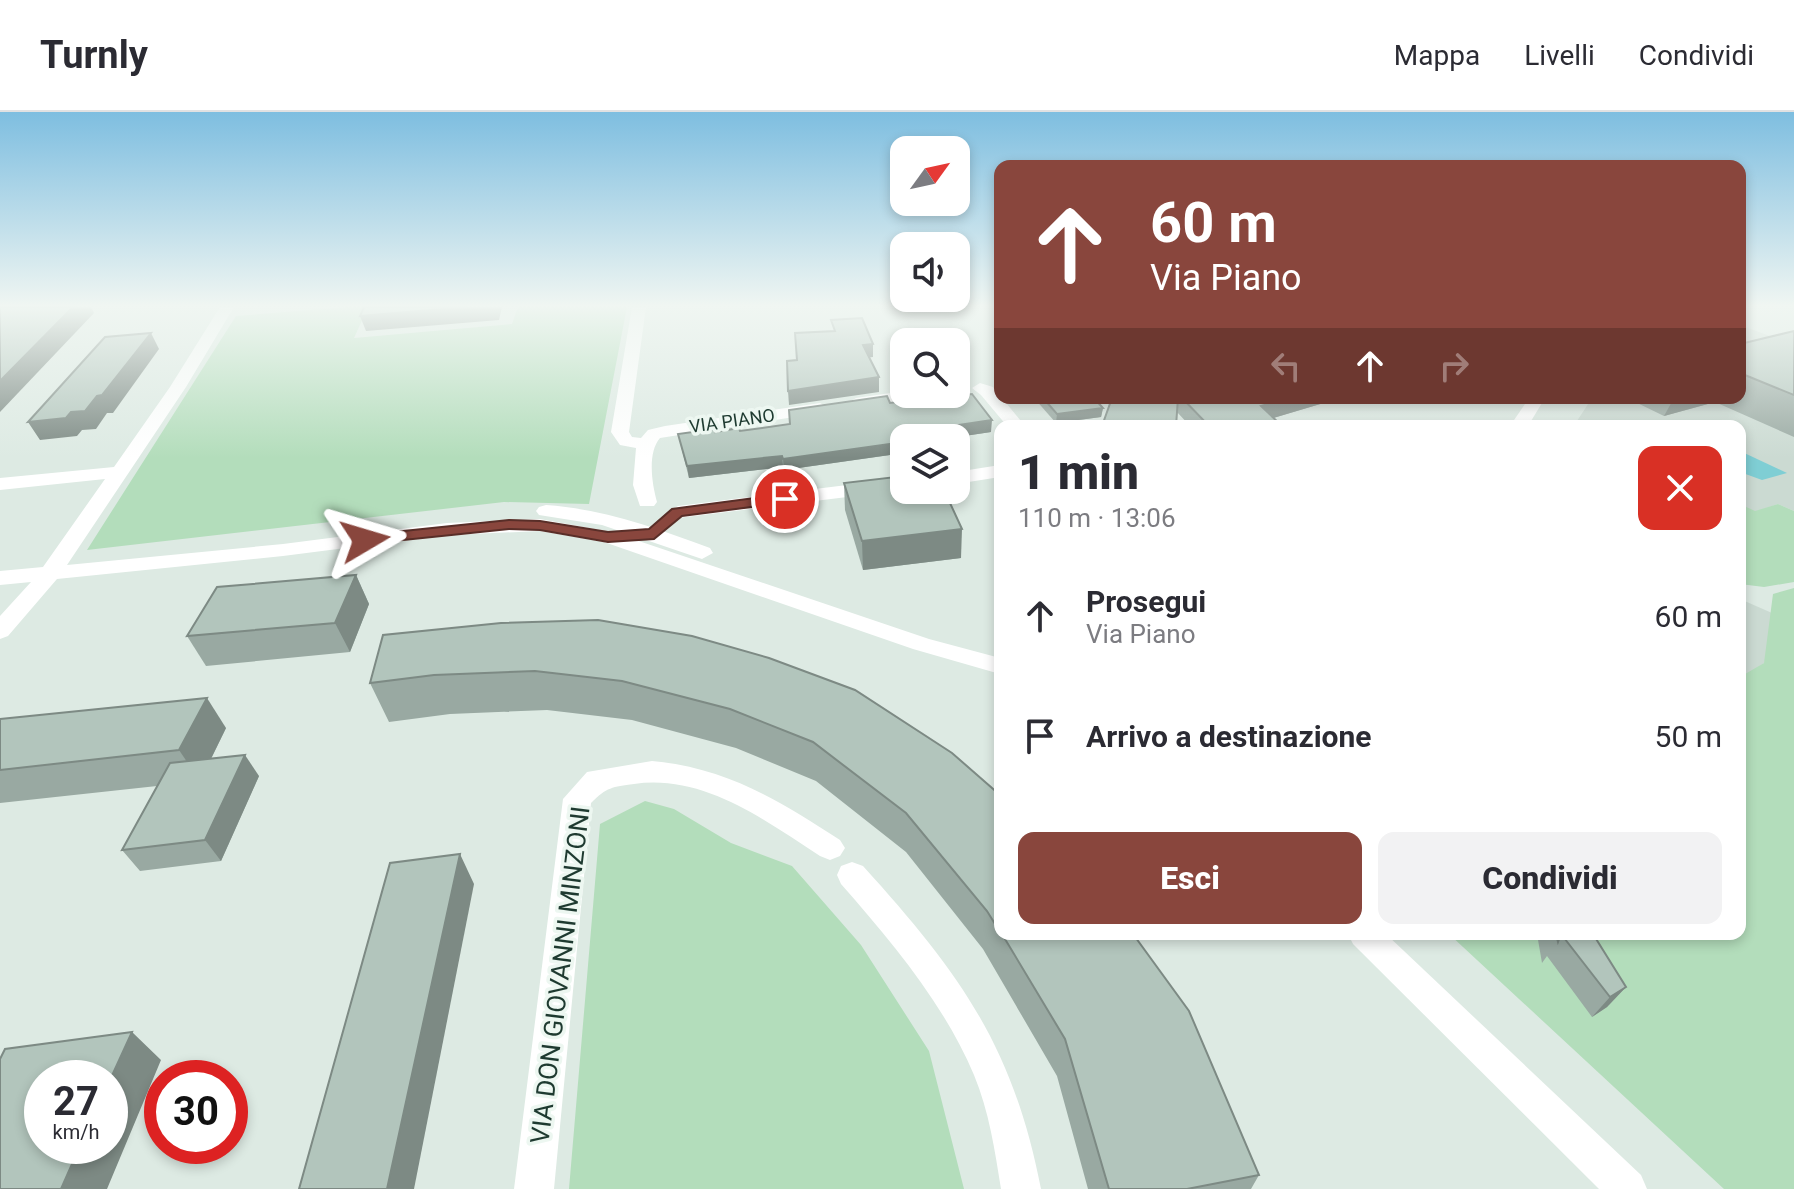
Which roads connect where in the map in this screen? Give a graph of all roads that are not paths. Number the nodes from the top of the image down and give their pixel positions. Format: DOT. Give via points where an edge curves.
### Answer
graph roads {
  1 [pos="194,357"];
  2 [pos="631,357"];
  3 [pos="994,384"];
  4 [pos="970,388"];
  5 [pos="980,388"];
  6 [pos="890,398"];
  7 [pos="994,399"];
  8 [pos="998,404"];
  9 [pos="1011,420"];
  10 [pos="645,444"];
  11 [pos="119,472"];
  12 [pos="994,472"];
  13 [pos="970,476"];
  14 [pos="0,484"];
  15 [pos="890,486"];
  16 [pos="647,502"];
  17 [pos="678,512"];
  18 [pos="614,531"];
  19 [pos="654,534"];
  20 [pos="51,572"];
  21 [pos="0,578"];
  22 [pos="0,631"];
  23 [pos="921,644"];
  24 [pos="994,664"];
  25 [pos="830,848"];
  26 [pos="852,875"];
  27 [pos="1370,940"];
  28 [pos="534,1189"];
  29 [pos="1021,1189"];
  30 [pos="1627,1189"];
  1 -- 11 [label="street"];
  2 -- 10 [label="street" via="620,432 626,441"];
  3 -- 5 [label="street"];
  4 -- 5 [label="street"];
  5 -- 7 [label="street"];
  6 -- 10 [label="street, VIA PIANO" via="665,431"];
  8 -- 9 [label="street"];
  10 -- 16 [label="street"];
  11 -- 14 [label="street"];
  11 -- 20 [label="street"];
  12 -- 13 [label="street"];
  15 -- 17 [label="street"];
  16 -- 17 [label="street" via="665,498 678,506"];
  16 -- 18 [label="street"];
  17 -- 19 [label="street"];
  18 -- 19 [label="street"];
  18 -- 20 [label="street" via="509,524"];
  18 -- 23 [label="street"];
  19 -- 23 [label="street"];
  20 -- 21 [label="street"];
  20 -- 22 [label="street"];
  23 -- 24 [label="street"];
  25 -- 28 [label="street, VIA DON GIOVANNI MINZONI" via="769,808 692,775 652,771 597,779 577,799"];
  26 -- 29 [label="street" via="919,953 983,1057 1012,1136"];
  27 -- 30 [label="street"];
}
